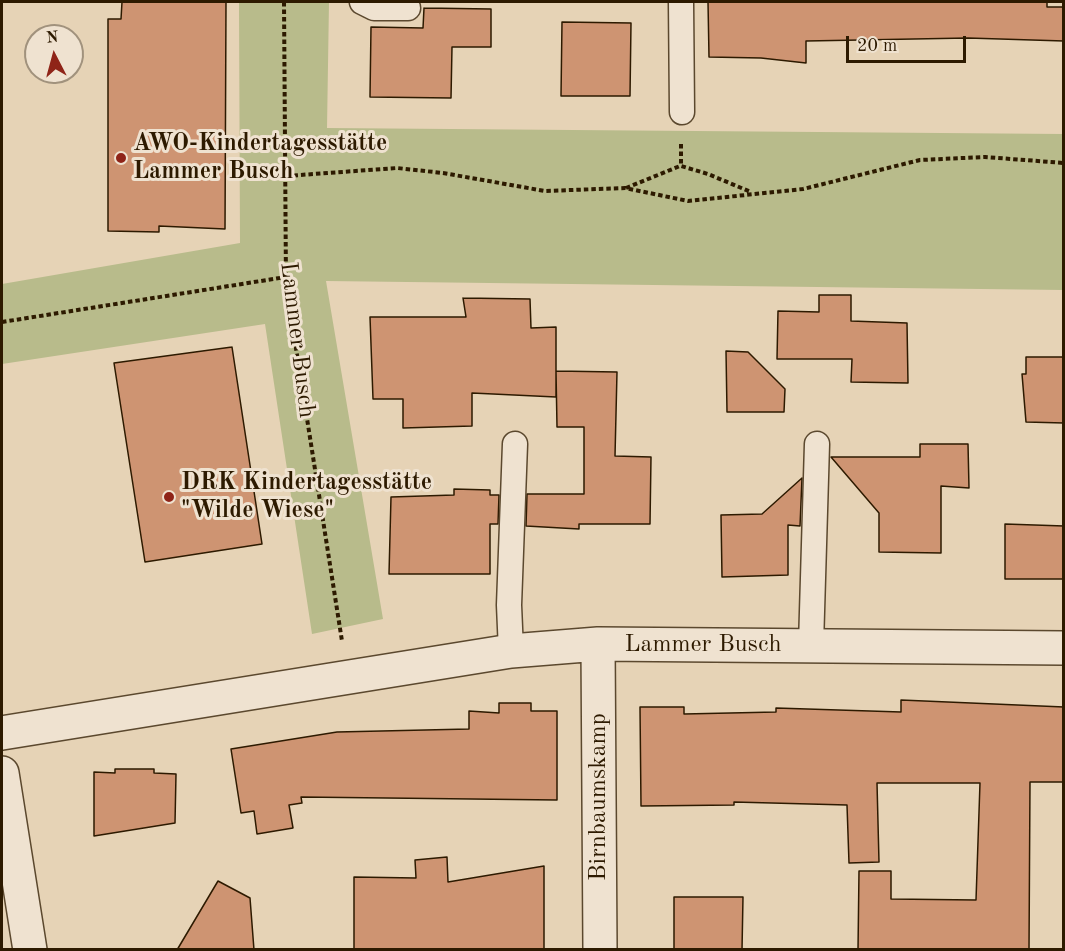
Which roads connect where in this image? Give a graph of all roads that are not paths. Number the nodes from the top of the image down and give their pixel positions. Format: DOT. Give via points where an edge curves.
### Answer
graph roads {
  1 [pos="362,2"];
  2 [pos="681,2"];
  3 [pos="408,8"];
  4 [pos="682,112"];
  5 [pos="515,444"];
  6 [pos="817,444"];
  7 [pos="598,644"];
  8 [pos="811,645"];
  9 [pos="1064,648"];
  10 [pos="511,651"];
  11 [pos="2,733"];
  12 [pos="2,773"];
  13 [pos="30,950"];
  14 [pos="600,950"];
  1 -- 3 [label="lane" via="374,8"];
  2 -- 4 [label="lane"];
  5 -- 10 [label="lane"];
  6 -- 8 [label="lane"];
  7 -- 8 [label="street, Lammer Busch"];
  7 -- 10 [label="street, Lammer Busch"];
  7 -- 14 [label="street, Birnbaumskamp"];
  8 -- 9 [label="street, Lammer Busch"];
  10 -- 11 [label="street, Lammer Busch"];
  12 -- 13 [label="street"];
}
